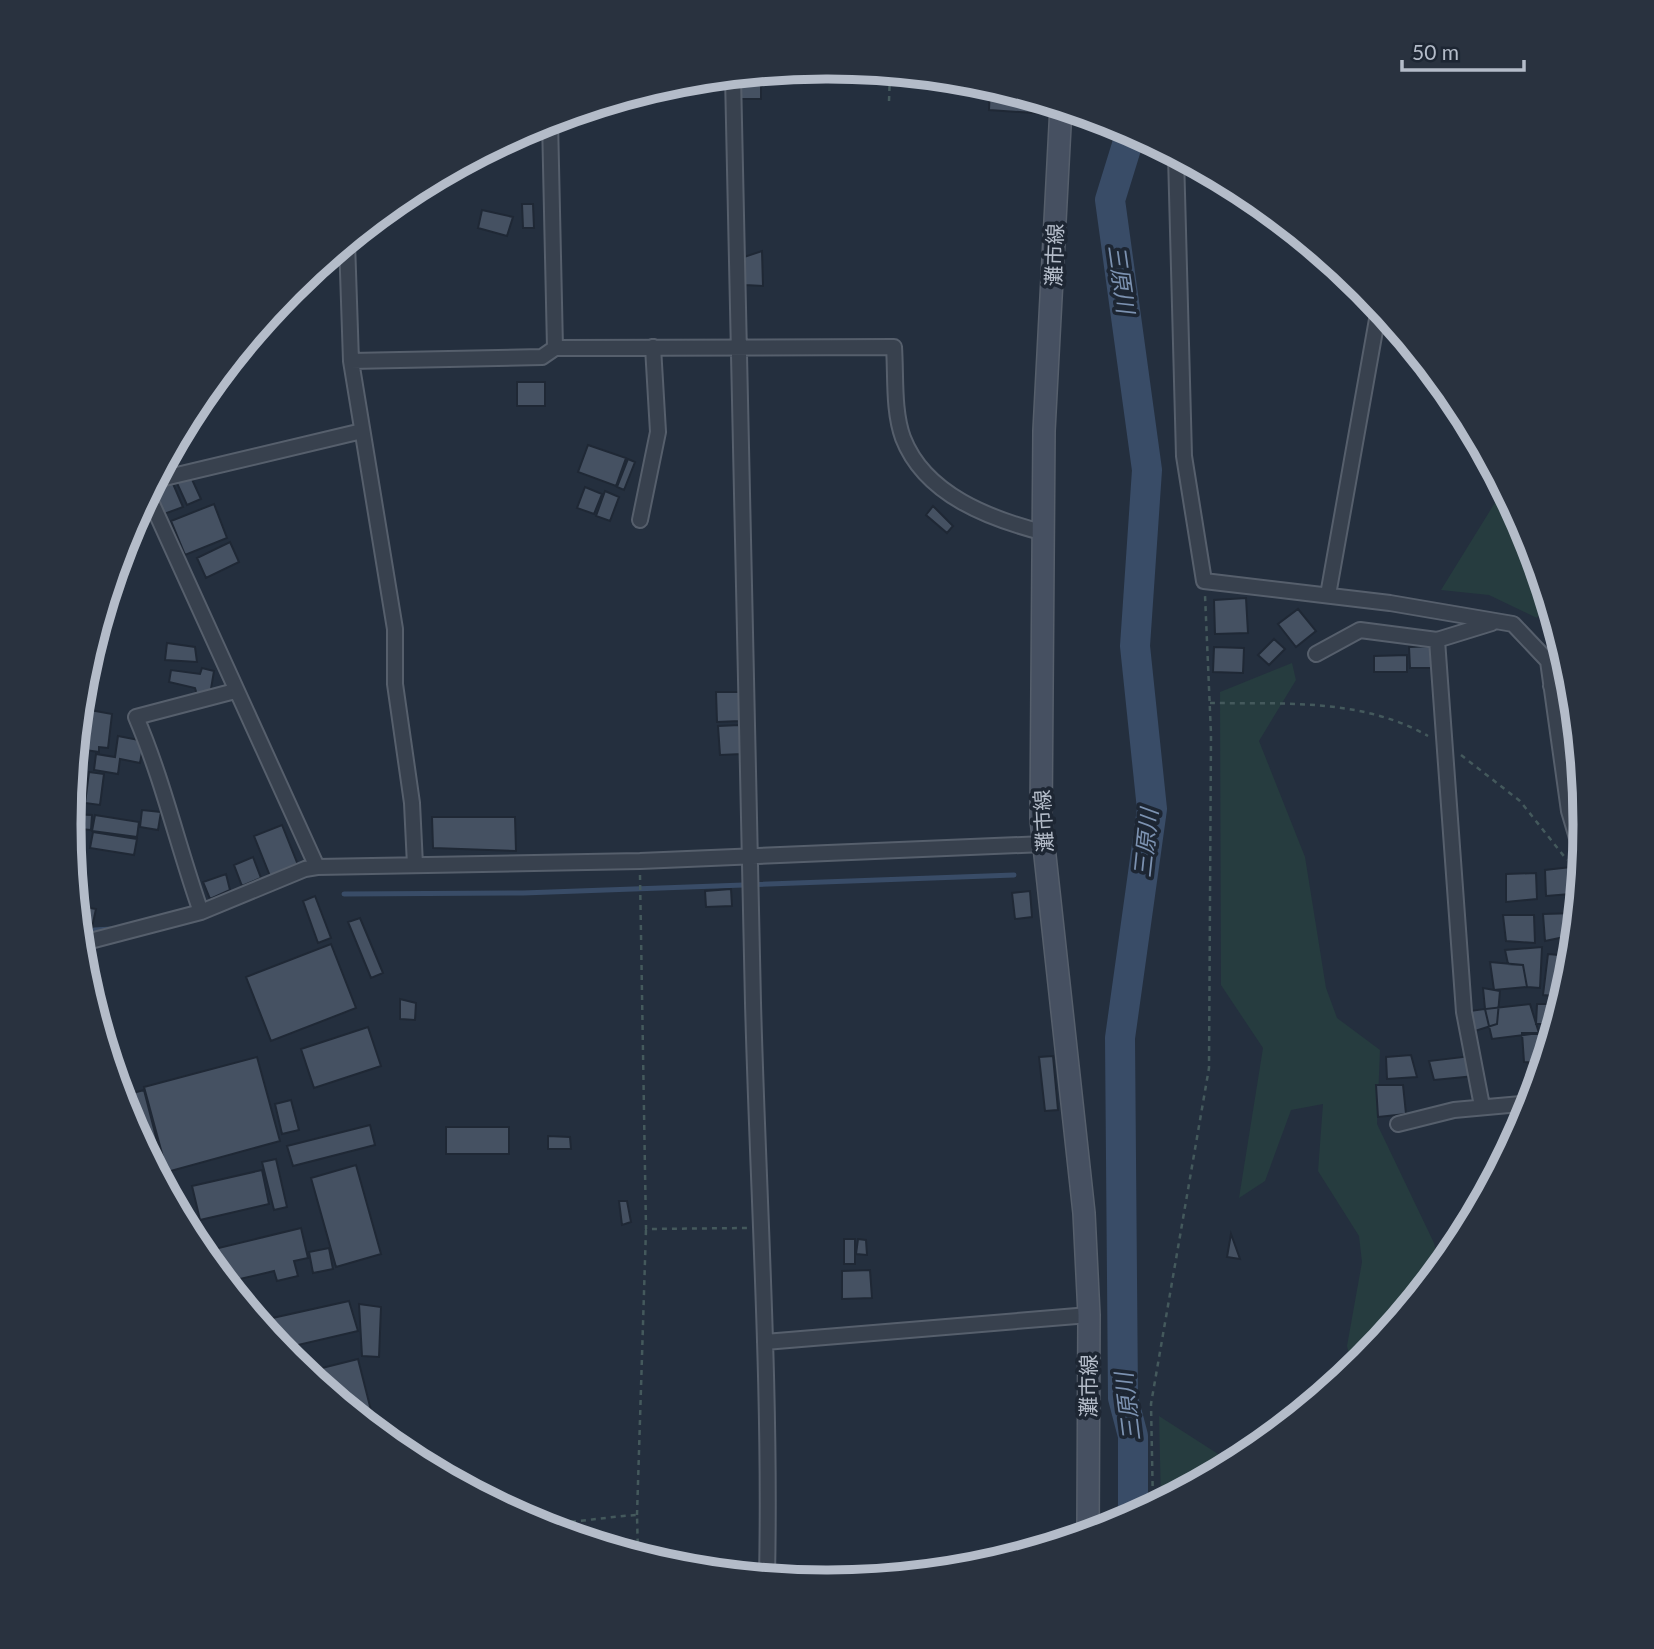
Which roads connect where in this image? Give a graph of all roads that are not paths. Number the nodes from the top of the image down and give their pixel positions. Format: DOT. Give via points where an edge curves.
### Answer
graph roads {
  1 [pos="733,85"];
  2 [pos="1061,116"];
  3 [pos="550,133"];
  4 [pos="1177,167"];
  5 [pos="347,254"];
  6 [pos="1377,321"];
  7 [pos="653,347"];
  8 [pos="555,348"];
  9 [pos="738,348"];
  10 [pos="351,361"];
  11 [pos="362,431"];
  12 [pos="167,477"];
  13 [pos="153,506"];
  14 [pos="640,520"];
  15 [pos="1045,533"];
  16 [pos="1328,595"];
  17 [pos="1497,621"];
  18 [pos="1437,640"];
  19 [pos="1315,654"];
  20 [pos="1559,685"];
  21 [pos="1551,686"];
  22 [pos="235,691"];
  23 [pos="1573,824"];
  24 [pos="1044,844"];
  25 [pos="748,857"];
  26 [pos="415,865"];
  27 [pos="317,867"];
  28 [pos="201,912"];
  29 [pos="91,940"];
  30 [pos="1518,1104"];
  31 [pos="1482,1106"];
  32 [pos="1398,1124"];
  33 [pos="1089,1315"];
  34 [pos="765,1342"];
  35 [pos="1087,1523"];
  36 [pos="767,1568"];
  1 -- 9 [label="street"];
  2 -- 15 [label="main road, 灘市線" via="1044,431"];
  3 -- 8 [label="street"];
  4 -- 16 [label="street" via="1184,456 1204,581"];
  5 -- 10 [label="street"];
  6 -- 16 [label="street"];
  7 -- 8 [label="street"];
  7 -- 9 [label="street"];
  7 -- 14 [label="street" via="658,432"];
  8 -- 10 [label="street" via="542,357"];
  9 -- 15 [label="street" via="894,347 903,438 924,474 969,507"];
  9 -- 25 [label="street"];
  10 -- 11 [label="street"];
  11 -- 12 [label="street"];
  11 -- 26 [label="street" via="395,628 395,684 412,803"];
  13 -- 22 [label="street"];
  15 -- 24 [label="main road, 灘市線"];
  16 -- 17 [label="street"];
  17 -- 18 [label="street"];
  17 -- 21 [label="street" via="1513,624 1548,661"];
  18 -- 19 [label="street" via="1360,630"];
  18 -- 31 [label="street" via="1464,1013"];
  20 -- 21 [label="street"];
  21 -- 23 [label="street"];
  22 -- 27 [label="street"];
  22 -- 28 [label="street" via="136,717 154,758"];
  24 -- 25 [label="street"];
  24 -- 33 [label="main road, 灘市線" via="1084,1213"];
  25 -- 26 [label="street"];
  25 -- 34 [label="street"];
  26 -- 27 [label="street"];
  27 -- 28 [label="street"];
  28 -- 29 [label="street"];
  30 -- 31 [label="street"];
  31 -- 32 [label="street"];
  33 -- 34 [label="street"];
  33 -- 35 [label="main road, 灘市線"];
  34 -- 36 [label="street"];
}
